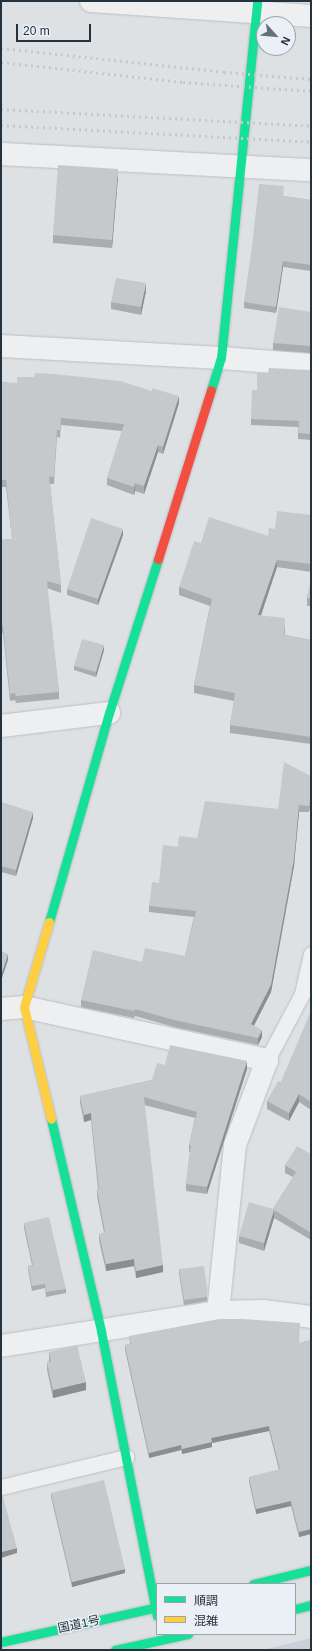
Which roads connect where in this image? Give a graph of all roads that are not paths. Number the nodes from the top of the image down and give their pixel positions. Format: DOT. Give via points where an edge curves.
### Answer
graph roads {
  1 [pos="91,1"];
  2 [pos="256,7"];
  3 [pos="311,16"];
  4 [pos="1,154"];
  5 [pos="240,167"];
  6 [pos="311,170"];
  7 [pos="1,346"];
  8 [pos="221,358"];
  9 [pos="311,365"];
  10 [pos="109,713"];
  11 [pos="1,726"];
  12 [pos="311,954"];
  13 [pos="24,1007"];
  14 [pos="1,1009"];
  15 [pos="267,1060"];
  16 [pos="218,1312"];
  17 [pos="311,1317"];
  18 [pos="101,1331"];
  19 [pos="1,1346"];
  20 [pos="126,1457"];
  21 [pos="1,1487"];
  22 [pos="311,1570"];
  23 [pos="257,1583"];
  24 [pos="311,1605"];
  25 [pos="296,1609"];
  26 [pos="156,1610"];
  27 [pos="184,1635"];
  28 [pos="162,1641"];
  29 [pos="1,1642"];
  30 [pos="115,1650"];
  1 -- 2 [label="street"];
  2 -- 3 [label="street"];
  2 -- 5 [label="main road"];
  4 -- 5 [label="street"];
  5 -- 6 [label="street"];
  5 -- 8 [label="main road"];
  7 -- 8 [label="street"];
  8 -- 9 [label="street"];
  8 -- 10 [label="main road"];
  10 -- 11 [label="street"];
  10 -- 13 [label="main road"];
  12 -- 15 [label="lane" via="302,994"];
  13 -- 14 [label="street"];
  13 -- 15 [label="street"];
  13 -- 18 [label="main road"];
  15 -- 16 [label="street" via="235,1145"];
  16 -- 17 [label="street" via="263,1312"];
  16 -- 18 [label="street"];
  18 -- 19 [label="street"];
  18 -- 20 [label="main road"];
  20 -- 21 [label="lane"];
  20 -- 26 [label="main road"];
  22 -- 23 [label="main road"];
  24 -- 25 [label="main road"];
  26 -- 29 [label="main road, 国道1号"];
  27 -- 28 [label="main road"];
  28 -- 30 [label="main road"];
}
